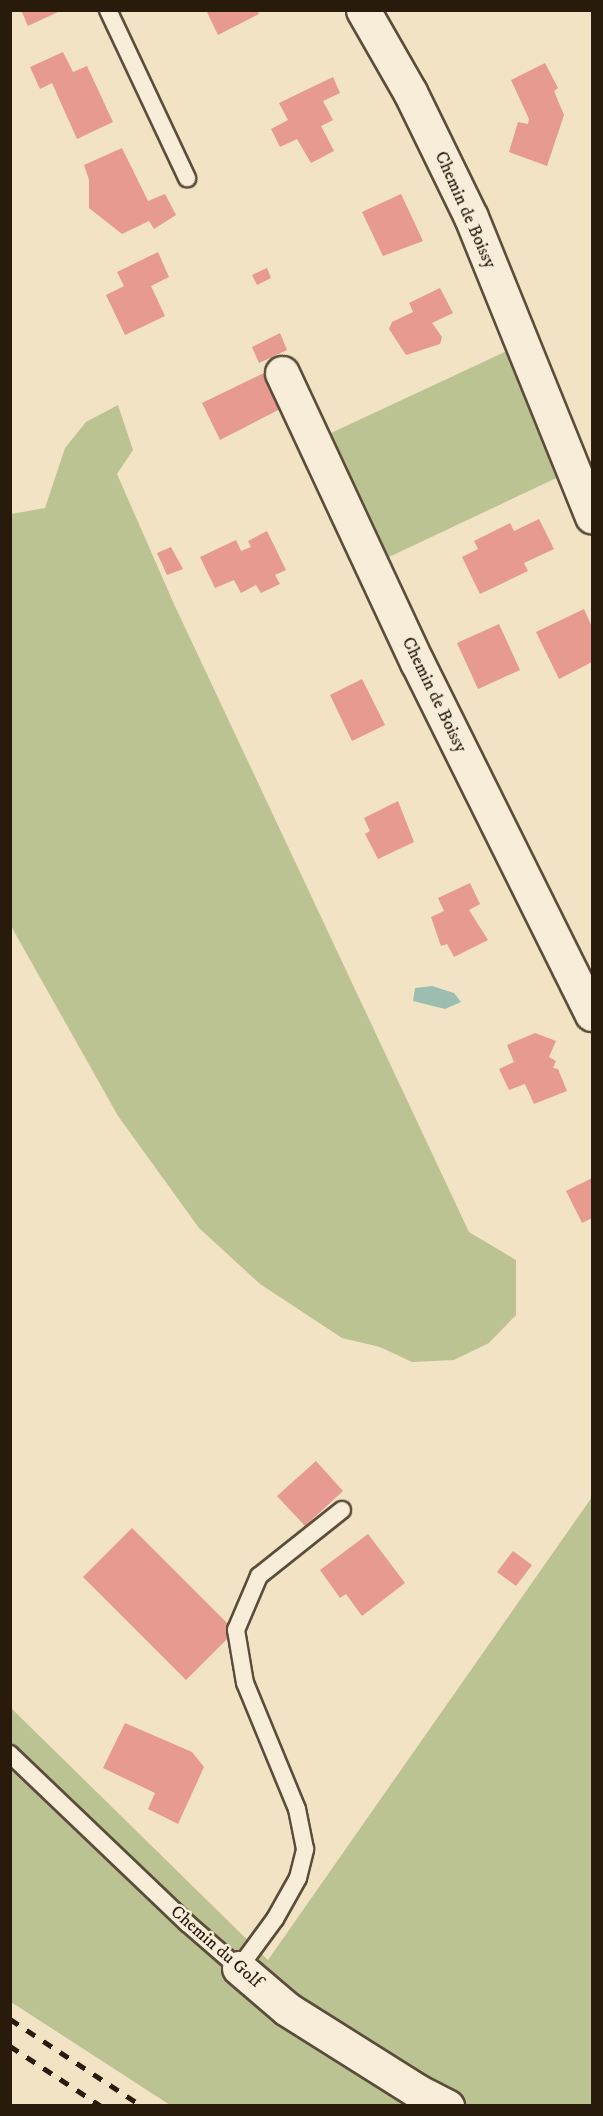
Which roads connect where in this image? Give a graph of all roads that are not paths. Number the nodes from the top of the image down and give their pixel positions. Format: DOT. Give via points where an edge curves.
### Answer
graph roads {
  1 [pos="108,10"];
  2 [pos="363,10"];
  3 [pos="187,178"];
  4 [pos="282,373"];
  5 [pos="585,480"];
  6 [pos="592,516"];
  7 [pos="592,1014"];
  8 [pos="342,1510"];
  9 [pos="10,1754"];
  10 [pos="239,1968"];
  11 [pos="447,2106"];
  1 -- 3 [label="lane"];
  2 -- 5 [label="street, Chemin de Boissy" via="410,92 471,216"];
  4 -- 7 [label="street, Chemin de Boissy" via="417,662"];
  5 -- 6 [label="street, Chemin de Boissy"];
  8 -- 10 [label="lane" via="259,1576 236,1630 245,1683 297,1809 305,1849 298,1878"];
  9 -- 10 [label="lane, Chemin du Golf"];
  10 -- 11 [label="street, Chemin du Golf" via="287,2009"];
}
